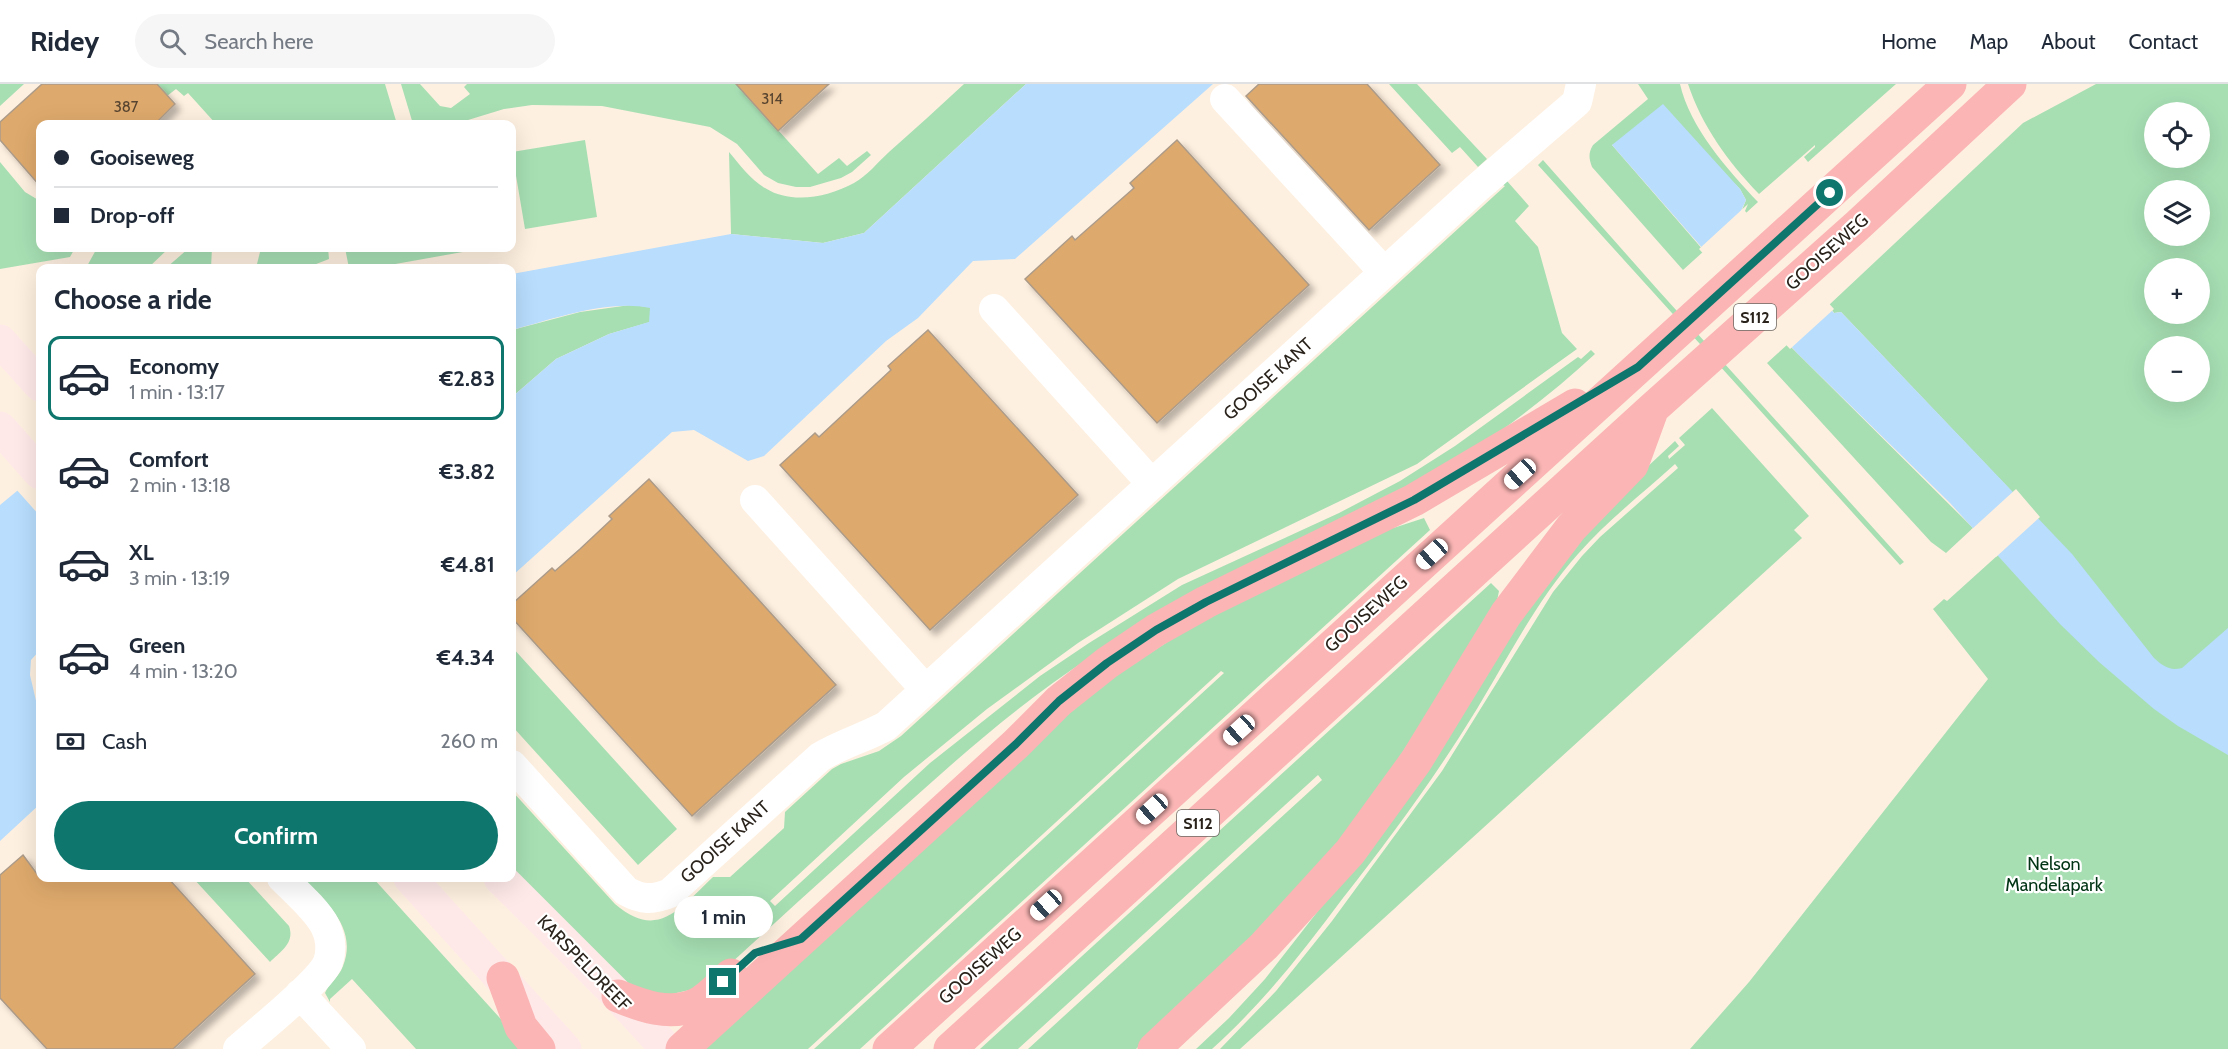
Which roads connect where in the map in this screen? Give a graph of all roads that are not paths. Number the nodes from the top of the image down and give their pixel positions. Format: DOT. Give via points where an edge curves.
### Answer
graph roads {
  1 [pos="1581,84"];
  2 [pos="1950,84"];
  3 [pos="2010,84"];
  4 [pos="1224,99"];
  5 [pos="1384,272"];
  6 [pos="994,309"];
  7 [pos="0,342"];
  8 [pos="1628,374"];
  9 [pos="36,382"];
  10 [pos="1652,409"];
  11 [pos="0,428"];
  12 [pos="36,468"];
  13 [pos="1152,484"];
  14 [pos="755,500"];
  15 [pos="925,689"];
  16 [pos="516,769"];
  17 [pos="286,882"];
  18 [pos="414,882"];
  19 [pos="504,882"];
  20 [pos="801,939"];
  21 [pos="503,978"];
  22 [pos="300,994"];
  23 [pos="618,996"];
  24 [pos="238,1049"];
  25 [pos="351,1049"];
  26 [pos="539,1049"];
  27 [pos="565,1049"];
  28 [pos="667,1049"];
  29 [pos="682,1049"];
  30 [pos="889,1049"];
  31 [pos="950,1049"];
  32 [pos="1154,1049"];
  1 -- 5 [label="street, GOOISE KANT" via="1577,102"];
  2 -- 8 [label="highway, GOOISEWEG / S112"];
  3 -- 10 [label="highway, GOOISEWEG / S112"];
  4 -- 5 [label="street"];
  5 -- 13 [label="street, GOOISE KANT"];
  6 -- 13 [label="street"];
  7 -- 9 [label="street"];
  8 -- 20 [label="highway" via="1414,500 1206,602 1107,663 1059,701"];
  8 -- 30 [label="highway, GOOISEWEG / S112"];
  10 -- 31 [label="highway, GOOISEWEG / S112"];
  10 -- 32 [label="highway" via="1632,465 1581,516 1529,581 1416,761 1350,852 1264,946"];
  11 -- 12 [label="street"];
  13 -- 15 [label="street, GOOISE KANT"];
  14 -- 15 [label="street"];
  15 -- 16 [label="street, GOOISE KANT" via="886,726 820,757 669,893 658,898 645,899 627,891"];
  17 -- 22 [label="street" via="324,923 331,946 321,974"];
  18 -- 21 [label="street"];
  19 -- 23 [label="street, KARSPELDREEF"];
  20 -- 23 [label="highway" via="755,953 695,1005 664,1010"];
  20 -- 29 [label="highway"];
  21 -- 26 [label="highway" via="521,1027"];
  21 -- 27 [label="street"];
  22 -- 24 [label="street"];
  22 -- 25 [label="street"];
  23 -- 28 [label="street, KARSPELDREEF"];
}
